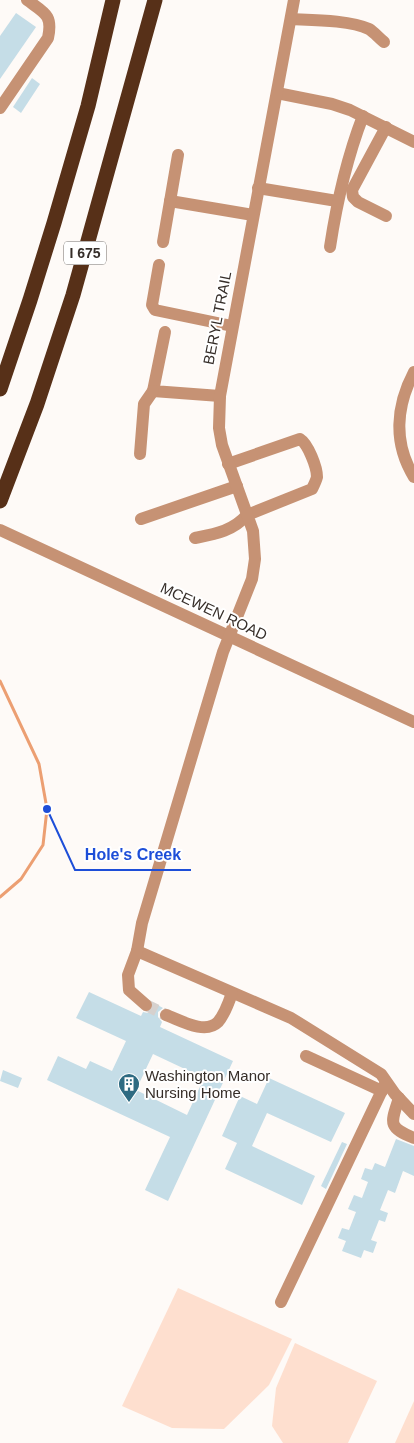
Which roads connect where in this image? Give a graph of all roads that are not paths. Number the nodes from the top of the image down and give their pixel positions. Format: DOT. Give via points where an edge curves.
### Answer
graph roads {
  1 [pos="27,0"];
  2 [pos="113,0"];
  3 [pos="155,0"];
  4 [pos="294,0"];
  5 [pos="291,19"];
  6 [pos="384,42"];
  7 [pos="277,93"];
  8 [pos="0,108"];
  9 [pos="363,116"];
  10 [pos="386,127"];
  11 [pos="414,142"];
  12 [pos="178,155"];
  13 [pos="258,188"];
  14 [pos="170,201"];
  15 [pos="337,201"];
  16 [pos="253,215"];
  17 [pos="386,216"];
  18 [pos="163,242"];
  19 [pos="330,247"];
  20 [pos="159,265"];
  21 [pos="232,326"];
  22 [pos="165,332"];
  23 [pos="414,372"];
  24 [pos="0,389"];
  25 [pos="154,391"];
  26 [pos="220,396"];
  27 [pos="140,454"];
  28 [pos="228,464"];
  29 [pos="414,477"];
  30 [pos="237,486"];
  31 [pos="0,501"];
  32 [pos="247,515"];
  33 [pos="141,519"];
  34 [pos="0,530"];
  35 [pos="195,538"];
  36 [pos="230,636"];
  37 [pos="414,722"];
  38 [pos="136,951"];
  39 [pos="232,993"];
  40 [pos="146,1005"];
  41 [pos="166,1015"];
  42 [pos="306,1056"];
  43 [pos="384,1086"];
  44 [pos="399,1098"];
  45 [pos="414,1114"];
  46 [pos="414,1138"];
  47 [pos="281,1302"];
  1 -- 8 [label="street" via="46,13 51,25 48,38"];
  2 -- 24 [label="highway, I 675" via="88,106"];
  3 -- 31 [label="highway, I 675" via="73,295"];
  4 -- 5 [label="street, BERYL TRAIL"];
  5 -- 6 [label="street" via="328,20 362,27"];
  5 -- 7 [label="street, BERYL TRAIL"];
  7 -- 9 [label="street" via="332,104"];
  7 -- 13 [label="street, BERYL TRAIL"];
  9 -- 10 [label="street"];
  9 -- 15 [label="street" via="350,149"];
  10 -- 11 [label="street"];
  10 -- 17 [label="street" via="352,190 358,202"];
  12 -- 14 [label="street"];
  13 -- 15 [label="street"];
  13 -- 16 [label="street, BERYL TRAIL"];
  14 -- 16 [label="street"];
  14 -- 18 [label="street"];
  15 -- 19 [label="street"];
  16 -- 21 [label="street, BERYL TRAIL"];
  20 -- 21 [label="street" via="152,305 155,310"];
  21 -- 26 [label="street, BERYL TRAIL"];
  22 -- 25 [label="street"];
  23 -- 29 [label="street" via="402,404 399,433 404,456"];
  25 -- 26 [label="street"];
  25 -- 27 [label="street" via="144,406"];
  26 -- 28 [label="street, BERYL TRAIL" via="220,428"];
  28 -- 30 [label="street, BERYL TRAIL"];
  28 -- 32 [label="street" via="300,439 309,449 317,476 312,489"];
  30 -- 32 [label="street, BERYL TRAIL"];
  30 -- 33 [label="street"];
  32 -- 35 [label="street" via="222,533"];
  32 -- 36 [label="street, BERYL TRAIL" via="253,531 255,559 248,594"];
  34 -- 36 [label="street, MCEWEN ROAD"];
  36 -- 37 [label="street, MCEWEN ROAD"];
  36 -- 38 [label="street, BERYL TRAIL"];
  38 -- 39 [label="street"];
  38 -- 40 [label="street, BERYL TRAIL" via="128,975 129,990"];
  39 -- 41 [label="street" via="224,1014 208,1027 201,1028"];
  39 -- 43 [label="street" via="291,1018 381,1074"];
  42 -- 43 [label="street"];
  43 -- 44 [label="street"];
  43 -- 47 [label="street"];
  44 -- 45 [label="street"];
  44 -- 46 [label="street" via="392,1118 395,1128"];
}
